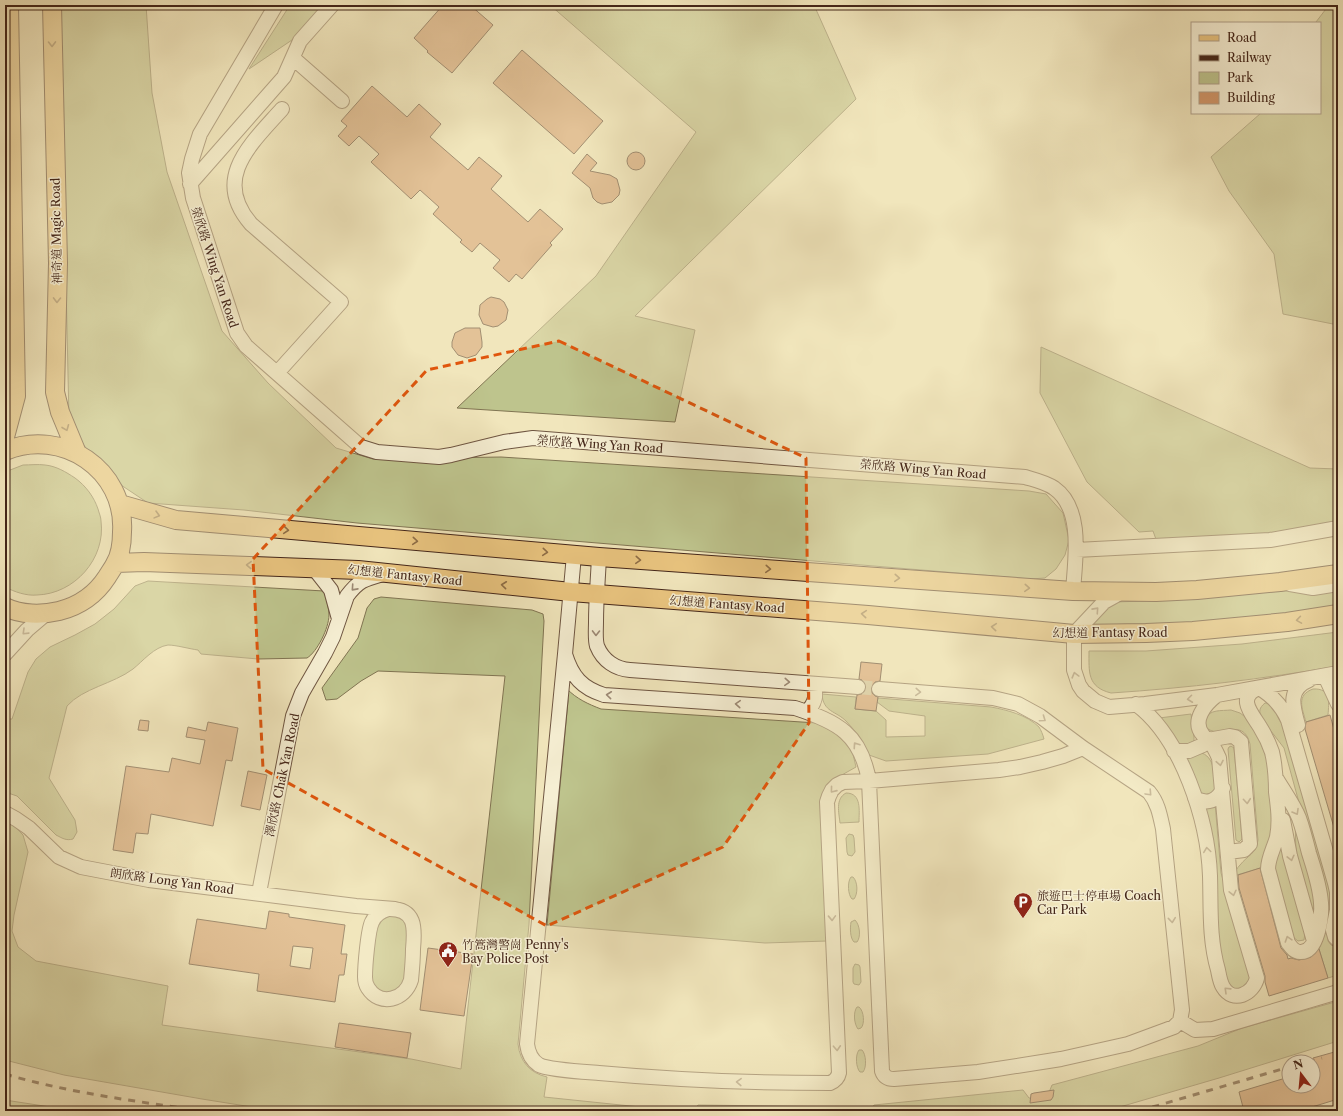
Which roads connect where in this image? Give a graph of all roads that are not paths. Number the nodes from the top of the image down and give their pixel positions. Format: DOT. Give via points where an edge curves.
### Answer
graph roads {
  1 [pos="9,5"];
  2 [pos="52,5"];
  3 [pos="276,5"];
  4 [pos="332,5"];
  5 [pos="293,58"];
  6 [pos="342,101"];
  7 [pos="282,109"];
  8 [pos="190,184"];
  9 [pos="277,373"];
  10 [pos="5,437"];
  11 [pos="5,451"];
  12 [pos="77,453"];
  13 [pos="120,504"];
  14 [pos="1338,528"];
  15 [pos="1076,550"];
  16 [pos="574,555"];
  17 [pos="599,557"];
  18 [pos="116,563"];
  19 [pos="313,567"];
  20 [pos="386,573"];
  21 [pos="1338,574"];
  22 [pos="1280,582"];
  23 [pos="1338,584"];
  24 [pos="1073,591"];
  25 [pos="571,592"];
  26 [pos="1122,592"];
  27 [pos="597,594"];
  28 [pos="5,607"];
  29 [pos="47,613"];
  30 [pos="1338,614"];
  31 [pos="338,619"];
  32 [pos="1074,634"];
  33 [pos="5,654"];
  34 [pos="565,654"];
  35 [pos="1325,676"];
  36 [pos="812,684"];
  37 [pos="858,688"];
  38 [pos="1259,688"];
  39 [pos="879,689"];
  40 [pos="1217,695"];
  41 [pos="1136,704"];
  42 [pos="1338,704"];
  43 [pos="807,712"];
  44 [pos="1208,740"];
  45 [pos="1083,748"];
  46 [pos="1174,750"];
  47 [pos="1276,778"];
  48 [pos="869,781"];
  49 [pos="1223,788"];
  50 [pos="1195,798"];
  51 [pos="5,813"];
  52 [pos="1228,852"];
  53 [pos="1338,867"];
  54 [pos="259,893"];
  55 [pos="356,906"];
  56 [pos="395,909"];
  57 [pos="370,931"];
  58 [pos="1338,940"];
  59 [pos="1314,941"];
  60 [pos="1338,992"];
  61 [pos="1180,1021"];
  1 -- 10 [label="main road" via="16,396"];
  2 -- 12 [label="main road, 神奇道 Magic Road, one-way" via="58,263 55,392 60,412"];
  3 -- 8 [label="street, 榮欣路 Wing Yan Road" via="200,134 189,173"];
  4 -- 5 [label="street" via="300,41"];
  5 -- 6 [label="street"];
  5 -- 8 [label="street" via="284,77"];
  7 -- 9 [label="street" via="241,159 234,183 237,198 242,212 251,224 341,302"];
  8 -- 9 [label="street, 榮欣路 Wing Yan Road" via="237,333 246,346"];
  9 -- 15 [label="street, 榮欣路 Wing Yan Road" via="361,447 377,452 439,457 533,438 1037,480 1054,488 1065,500 1076,530"];
  11 -- 12 [label="main road" via="29,444 49,444"];
  12 -- 13 [label="main road" via="104,475"];
  13 -- 16 [label="main road, one-way" via="176,520"];
  13 -- 18 [label="main road" via="123,520 122,546"];
  14 -- 15 [label="street" via="1270,540"];
  15 -- 24 [label="street, 榮欣路 Wing Yan Road"];
  16 -- 17 [label="main road"];
  16 -- 25 [label="street"];
  17 -- 24 [label="main road, one-way"];
  17 -- 27 [label="street"];
  19 -- 18 [label="main road, 幻想道 Fantasy Road, one-way"];
  18 -- 29 [label="main road" via="100,587 84,600 66,609"];
  19 -- 20 [label="main road, 幻想道 Fantasy Road"];
  19 -- 31 [label="street, 澤欣路 Chak Yan Road" via="331,590"];
  25 -- 20 [label="main road, 幻想道 Fantasy Road, one-way"];
  20 -- 31 [label="street, 澤欣路 Chak Yan Road, one-way" via="356,584 347,596"];
  21 -- 22 [label="main road"];
  22 -- 23 [label="street" via="1313,588"];
  22 -- 26 [label="main road" via="1197,590"];
  24 -- 26 [label="main road"];
  25 -- 27 [label="main road, 幻想道 Fantasy Road"];
  25 -- 34 [label="street"];
  32 -- 26 [label="street, one-way" via="1104,602"];
  32 -- 27 [label="main road, 幻想道 Fantasy Road, one-way"];
  27 -- 36 [label="street, one-way" via="596,640 606,660 618,668"];
  28 -- 29 [label="main road" via="27,613"];
  29 -- 33 [label="street, one-way"];
  30 -- 32 [label="main road, 幻想道 Fantasy Road, one-way" via="1287,622 1193,631"];
  31 -- 54 [label="street, 澤欣路 Chak Yan Road" via="333,637 302,693 293,716"];
  41 -- 32 [label="street, one-way" via="1110,707 1095,701 1083,691 1075,678"];
  43 -- 34 [label="street, one-way" via="796,708 604,695 593,692 574,676"];
  48 -- 34 [label="street, one-way" via="843,782 832,790 827,802 838,1073 836,1080 830,1083 694,1080 548,1068 535,1062 529,1054 527,1044"];
  35 -- 38 [label="street"];
  35 -- 42 [label="street"];
  35 -- 53 [label="street" via="1300,685 1294,695 1293,707"];
  36 -- 37 [label="street"];
  36 -- 43 [label="street" via="816,698"];
  38 -- 40 [label="street"];
  38 -- 47 [label="street" via="1249,696 1247,704 1269,743"];
  38 -- 58 [label="street" via="1280,705 1288,720 1335,883 1337,910 1333,930"];
  39 -- 45 [label="street, one-way" via="1005,700 1029,710"];
  40 -- 41 [label="street, one-way"];
  40 -- 44 [label="street" via="1203,709 1199,720 1200,731"];
  41 -- 46 [label="street" via="1156,722"];
  48 -- 43 [label="street, one-way" via="862,754 845,731 821,716"];
  44 -- 46 [label="street" via="1189,751"];
  44 -- 49 [label="street, one-way" via="1219,758"];
  44 -- 52 [label="street, one-way" via="1230,736 1239,739 1242,746 1250,844 1244,850"];
  45 -- 48 [label="street" via="1020,767"];
  45 -- 61 [label="street, one-way" via="1144,788 1153,797 1158,808 1182,1010"];
  46 -- 50 [label="street"];
  47 -- 59 [label="street, one-way" via="1290,856"];
  47 -- 59 [label="street, one-way" via="1299,816 1319,887 1321,919"];
  59 -- 47 [label="street, one-way" via="1308,949 1299,952 1288,943 1269,875 1268,864 1278,829"];
  48 -- 61 [label="street" via="882,1071 885,1076 891,1079 936,1076 1061,1059 1128,1044 1171,1029"];
  49 -- 50 [label="street" via="1218,797 1209,801 1204,802"];
  49 -- 52 [label="street"];
  52 -- 50 [label="street, one-way" via="1231,890 1257,978 1256,984 1249,992 1238,996 1224,988 1217,966 1211,931 1208,854"];
  51 -- 54 [label="street, 朗欣路 Long Yan Road" via="29,828 59,857 81,867 149,880"];
  54 -- 55 [label="street, 朗欣路 Long Yan Road"];
  55 -- 56 [label="street, 朗欣路 Long Yan Road"];
  55 -- 57 [label="street" via="367,918"];
  56 -- 57 [label="street" via="378,914 372,922"];
  56 -- 57 [label="street" via="401,910 411,919 415,931 411,980 406,991 398,997 384,999 368,988 365,977"];
  60 -- 61 [label="street" via="1213,1029 1196,1030"];
}
